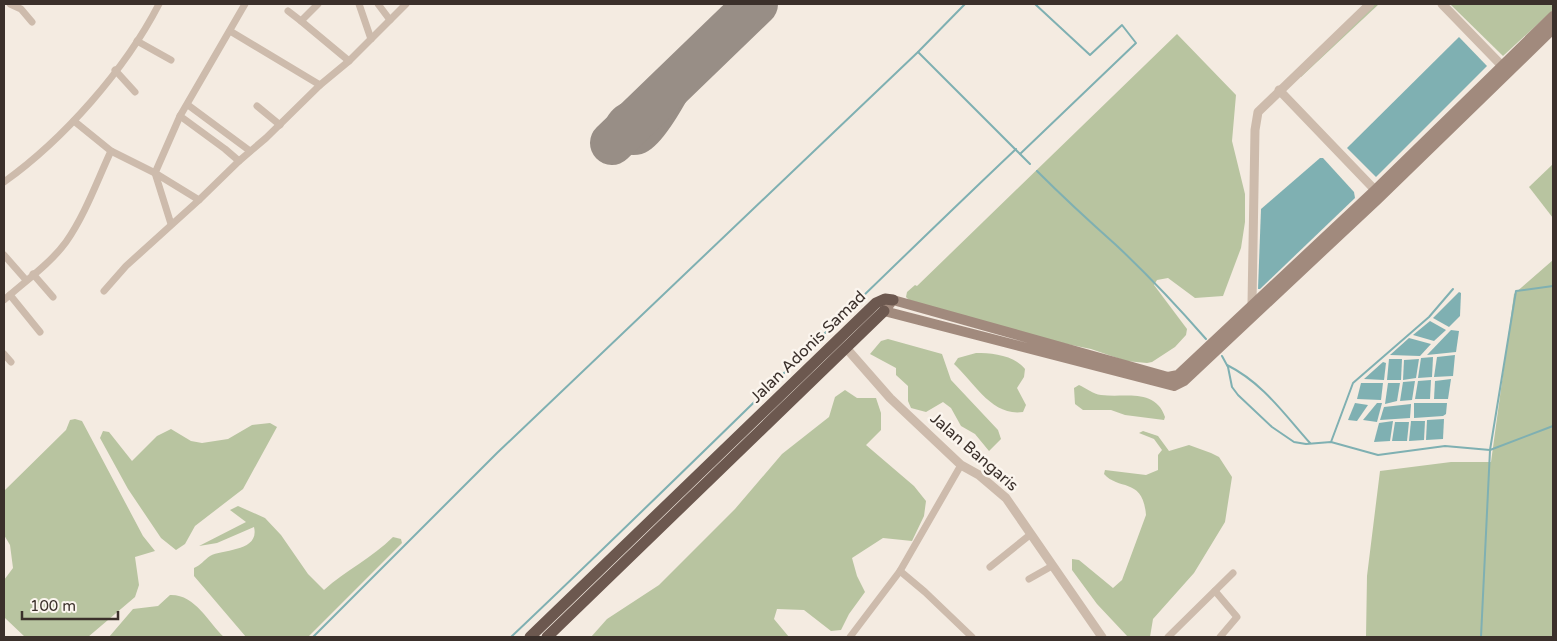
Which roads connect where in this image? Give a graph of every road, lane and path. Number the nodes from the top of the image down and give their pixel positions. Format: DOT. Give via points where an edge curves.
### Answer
graph roads {
  1 [pos="10,4"];
  2 [pos="159,4"];
  3 [pos="245,4"];
  4 [pos="318,4"];
  5 [pos="359,4"];
  6 [pos="378,4"];
  7 [pos="1370,4"];
  8 [pos="1442,4"];
  9 [pos="403,5"];
  10 [pos="288,11"];
  11 [pos="1553,16"];
  12 [pos="390,20"];
  13 [pos="301,21"];
  14 [pos="32,22"];
  15 [pos="1553,29"];
  16 [pos="230,31"];
  17 [pos="371,39"];
  18 [pos="137,41"];
  19 [pos="171,60"];
  20 [pos="349,61"];
  21 [pos="1505,69"];
  22 [pos="115,70"];
  23 [pos="320,84"];
  24 [pos="1279,90"];
  25 [pos="135,92"];
  26 [pos="188,105"];
  27 [pos="256,106"];
  28 [pos="180,116"];
  29 [pos="74,121"];
  30 [pos="280,125"];
  31 [pos="250,151"];
  32 [pos="111,152"];
  33 [pos="239,161"];
  34 [pos="155,173"];
  35 [pos="4,182"];
  36 [pos="1375,190"];
  37 [pos="199,200"];
  38 [pos="172,224"];
  39 [pos="4,255"];
  40 [pos="34,274"];
  41 [pos="26,280"];
  42 [pos="104,291"];
  43 [pos="10,295"];
  44 [pos="54,297"];
  45 [pos="4,300"];
  46 [pos="893,300"];
  47 [pos="1255,308"];
  48 [pos="884,311"];
  49 [pos="40,332"];
  50 [pos="1212,348"];
  51 [pos="847,349"];
  52 [pos="4,354"];
  53 [pos="11,362"];
  54 [pos="747,436"];
  55 [pos="961,465"];
  56 [pos="1032,534"];
  57 [pos="1052,566"];
  58 [pos="990,567"];
  59 [pos="900,571"];
  60 [pos="1233,573"];
  61 [pos="1029,579"];
  62 [pos="1215,591"];
  63 [pos="530,637"];
  64 [pos="547,637"];
  65 [pos="850,637"];
  66 [pos="972,637"];
  67 [pos="1102,637"];
  68 [pos="1168,637"];
  69 [pos="1220,637"];
  1 -- 14 [label="street"];
  2 -- 18 [label="street"];
  3 -- 16 [label="street"];
  4 -- 13 [label="street"];
  5 -- 17 [label="street"];
  6 -- 12 [label="street"];
  7 -- 24 [label="street"];
  8 -- 21 [label="street"];
  9 -- 12 [label="street"];
  10 -- 13 [label="street"];
  11 -- 21 [label="main road"];
  12 -- 17 [label="street"];
  13 -- 20 [label="street"];
  15 -- 21 [label="main road"];
  16 -- 23 [label="street"];
  16 -- 26 [label="street"];
  17 -- 20 [label="street"];
  18 -- 19 [label="street"];
  18 -- 22 [label="street"];
  20 -- 23 [label="street"];
  21 -- 36 [label="main road"];
  21 -- 47 [label="main road" via="1378,200"];
  22 -- 25 [label="street"];
  22 -- 29 [label="street"];
  23 -- 30 [label="street"];
  24 -- 36 [label="street"];
  24 -- 47 [label="street" via="1256,118"];
  26 -- 28 [label="street"];
  26 -- 31 [label="street"];
  27 -- 30 [label="street"];
  28 -- 33 [label="street"];
  28 -- 34 [label="street"];
  29 -- 32 [label="street"];
  29 -- 35 [label="street"];
  30 -- 31 [label="street"];
  31 -- 33 [label="street"];
  32 -- 34 [label="street"];
  32 -- 40 [label="street" via="66,241"];
  33 -- 37 [label="street"];
  34 -- 37 [label="street"];
  34 -- 38 [label="street"];
  36 -- 47 [label="main road"];
  37 -- 38 [label="street"];
  38 -- 42 [label="street"];
  39 -- 41 [label="street"];
  40 -- 41 [label="street"];
  40 -- 44 [label="street"];
  41 -- 43 [label="street"];
  43 -- 45 [label="street"];
  43 -- 49 [label="street"];
  46 -- 48 [label="main road, Jalan Adonis Samad"];
  46 -- 50 [label="main road" via="1168,377 1178,375"];
  46 -- 54 [label="highway, Jalan Adonis Samad" via="876,303"];
  47 -- 50 [label="main road"];
  48 -- 50 [label="main road" via="1168,386 1184,381"];
  48 -- 51 [label="highway, Jalan Adonis Samad"];
  51 -- 54 [label="highway, Jalan Adonis Samad"];
  51 -- 55 [label="street, Jalan Bangaris" via="890,398"];
  52 -- 53 [label="street"];
  54 -- 63 [label="highway, Jalan Adonis Samad"];
  54 -- 64 [label="highway, Jalan Adonis Samad"];
  55 -- 56 [label="street, Jalan Bangaris" via="1003,494"];
  55 -- 59 [label="street"];
  56 -- 57 [label="street, Jalan Bangaris"];
  56 -- 58 [label="street"];
  57 -- 61 [label="street"];
  57 -- 67 [label="street, Jalan Bangaris"];
  59 -- 65 [label="street"];
  59 -- 66 [label="street"];
  60 -- 62 [label="street"];
  62 -- 68 [label="street"];
  62 -- 69 [label="street" via="1237,617"];
}
